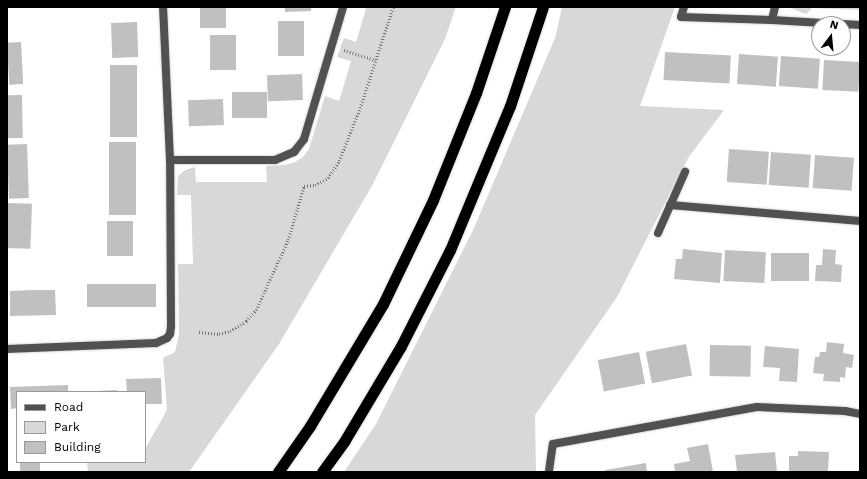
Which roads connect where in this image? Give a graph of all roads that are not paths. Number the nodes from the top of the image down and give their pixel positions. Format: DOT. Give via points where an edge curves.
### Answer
graph roads {
  1 [pos="163,7"];
  2 [pos="343,7"];
  3 [pos="505,7"];
  4 [pos="543,7"];
  5 [pos="684,7"];
  6 [pos="775,7"];
  7 [pos="772,20"];
  8 [pos="811,22"];
  9 [pos="170,160"];
  10 [pos="685,172"];
  11 [pos="670,205"];
  12 [pos="860,221"];
  13 [pos="658,233"];
  14 [pos="7,350"];
  15 [pos="860,414"];
  16 [pos="549,471"];
  17 [pos="278,472"];
  18 [pos="322,472"];
  1 -- 9 [label="street"];
  2 -- 9 [label="street" via="304,139 294,152 275,160"];
  3 -- 17 [label="highway" via="476,93 433,200 383,304 310,426"];
  4 -- 18 [label="highway" via="510,106 450,250 400,346"];
  5 -- 7 [label="street" via="681,18"];
  6 -- 7 [label="street"];
  7 -- 8 [label="street"];
  9 -- 14 [label="street" via="170,334 156,344 79,345"];
  10 -- 11 [label="street"];
  11 -- 12 [label="street"];
  11 -- 13 [label="street"];
  15 -- 16 [label="street" via="757,407 553,444"];
}
